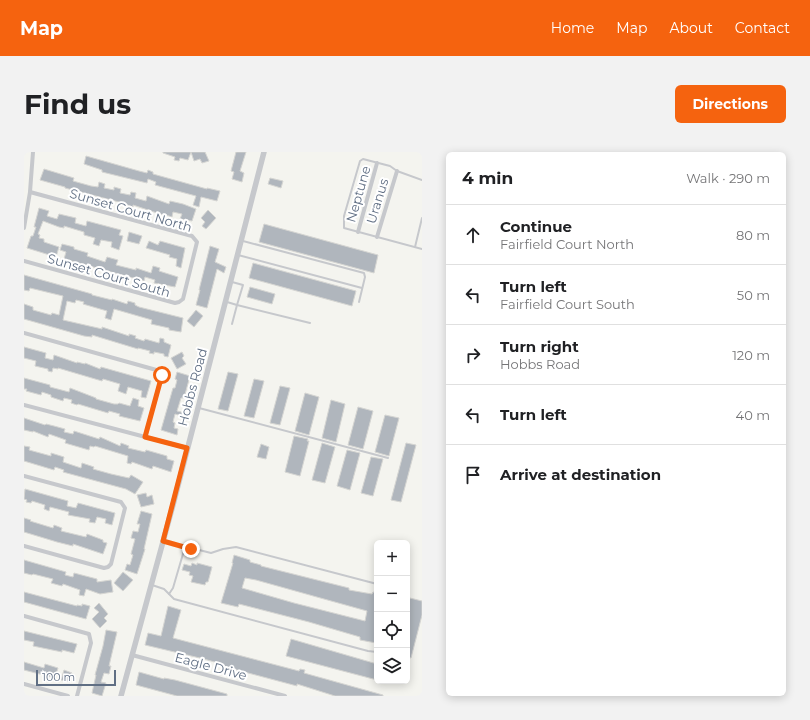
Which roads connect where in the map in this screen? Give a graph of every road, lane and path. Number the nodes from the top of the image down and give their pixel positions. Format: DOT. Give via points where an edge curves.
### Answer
graph roads {
  1 [pos="33,152"];
  2 [pos="264,152"];
  3 [pos="378,163"];
  4 [pos="396,171"];
  5 [pos="422,180"];
  6 [pos="30,192"];
  7 [pos="422,218"];
  8 [pos="24,228"];
  9 [pos="358,232"];
  10 [pos="418,232"];
  11 [pos="422,233"];
  12 [pos="376,237"];
  13 [pos="241,240"];
  14 [pos="415,247"];
  15 [pos="422,249"];
  16 [pos="238,255"];
  17 [pos="24,262"];
  18 [pos="190,270"];
  19 [pos="231,282"];
  20 [pos="362,288"];
  21 [pos="226,301"];
  22 [pos="359,302"];
  23 [pos="237,305"];
  24 [pos="310,323"];
  25 [pos="232,324"];
  26 [pos="24,333"];
  27 [pos="24,405"];
  28 [pos="198,408"];
  29 [pos="145,437"];
  30 [pos="187,448"];
  31 [pos="388,458"];
  32 [pos="24,476"];
  33 [pos="163,541"];
  34 [pos="24,546"];
  35 [pos="185,547"];
  36 [pos="374,583"];
  37 [pos="151,585"];
  38 [pos="169,594"];
  39 [pos="24,616"];
  40 [pos="374,652"];
  41 [pos="132,655"];
  42 [pos="24,684"];
  43 [pos="68,696"];
  44 [pos="77,696"];
  45 [pos="121,696"];
  46 [pos="285,696"];
  1 -- 6 [label="street"];
  2 -- 13 [label="street, Hobbs Road"];
  3 -- 4 [label="lane" via="390,166"];
  3 -- 9 [label="street, Neptune"];
  3 -- 9 [label="lane" via="364,159 360,161 344,216 344,228"];
  4 -- 5 [label="lane"];
  4 -- 12 [label="street, Uranus"];
  6 -- 8 [label="street"];
  6 -- 18 [label="street, Sunset Court North" via="192,236 197,242"];
  7 -- 10 [label="lane"];
  9 -- 12 [label="lane"];
  10 -- 11 [label="lane"];
  10 -- 14 [label="lane"];
  12 -- 14 [label="lane"];
  13 -- 16 [label="street, Hobbs Road"];
  13 -- 20 [label="lane" via="364,273"];
  14 -- 15 [label="lane"];
  16 -- 19 [label="street, Hobbs Road"];
  16 -- 20 [label="lane"];
  17 -- 18 [label="street, Sunset Court South" via="175,303 183,299"];
  19 -- 21 [label="street, Hobbs Road"];
  19 -- 23 [label="lane" via="242,285"];
  20 -- 22 [label="lane"];
  21 -- 23 [label="lane"];
  21 -- 28 [label="street, Hobbs Road"];
  23 -- 24 [label="lane"];
  23 -- 25 [label="lane"];
  26 -- 29 [label="street" via="160,371 162,375"];
  27 -- 29 [label="street"];
  28 -- 30 [label="street, Hobbs Road"];
  28 -- 31 [label="lane"];
  29 -- 30 [label="street"];
  30 -- 33 [label="street, Hobbs Road"];
  32 -- 34 [label="street" via="121,502 126,508 108,567"];
  33 -- 35 [label="lane"];
  33 -- 37 [label="street, Hobbs Road"];
  35 -- 36 [label="lane" via="210,553 236,547"];
  35 -- 38 [label="lane"];
  37 -- 38 [label="lane" via="164,589"];
  37 -- 41 [label="street, Hobbs Road"];
  38 -- 40 [label="lane" via="174,599"];
  39 -- 44 [label="street" via="89,634 91,643"];
  41 -- 45 [label="street, Hobbs Road"];
  41 -- 46 [label="street, Eagle Drive"];
  42 -- 43 [label="street"];
}
